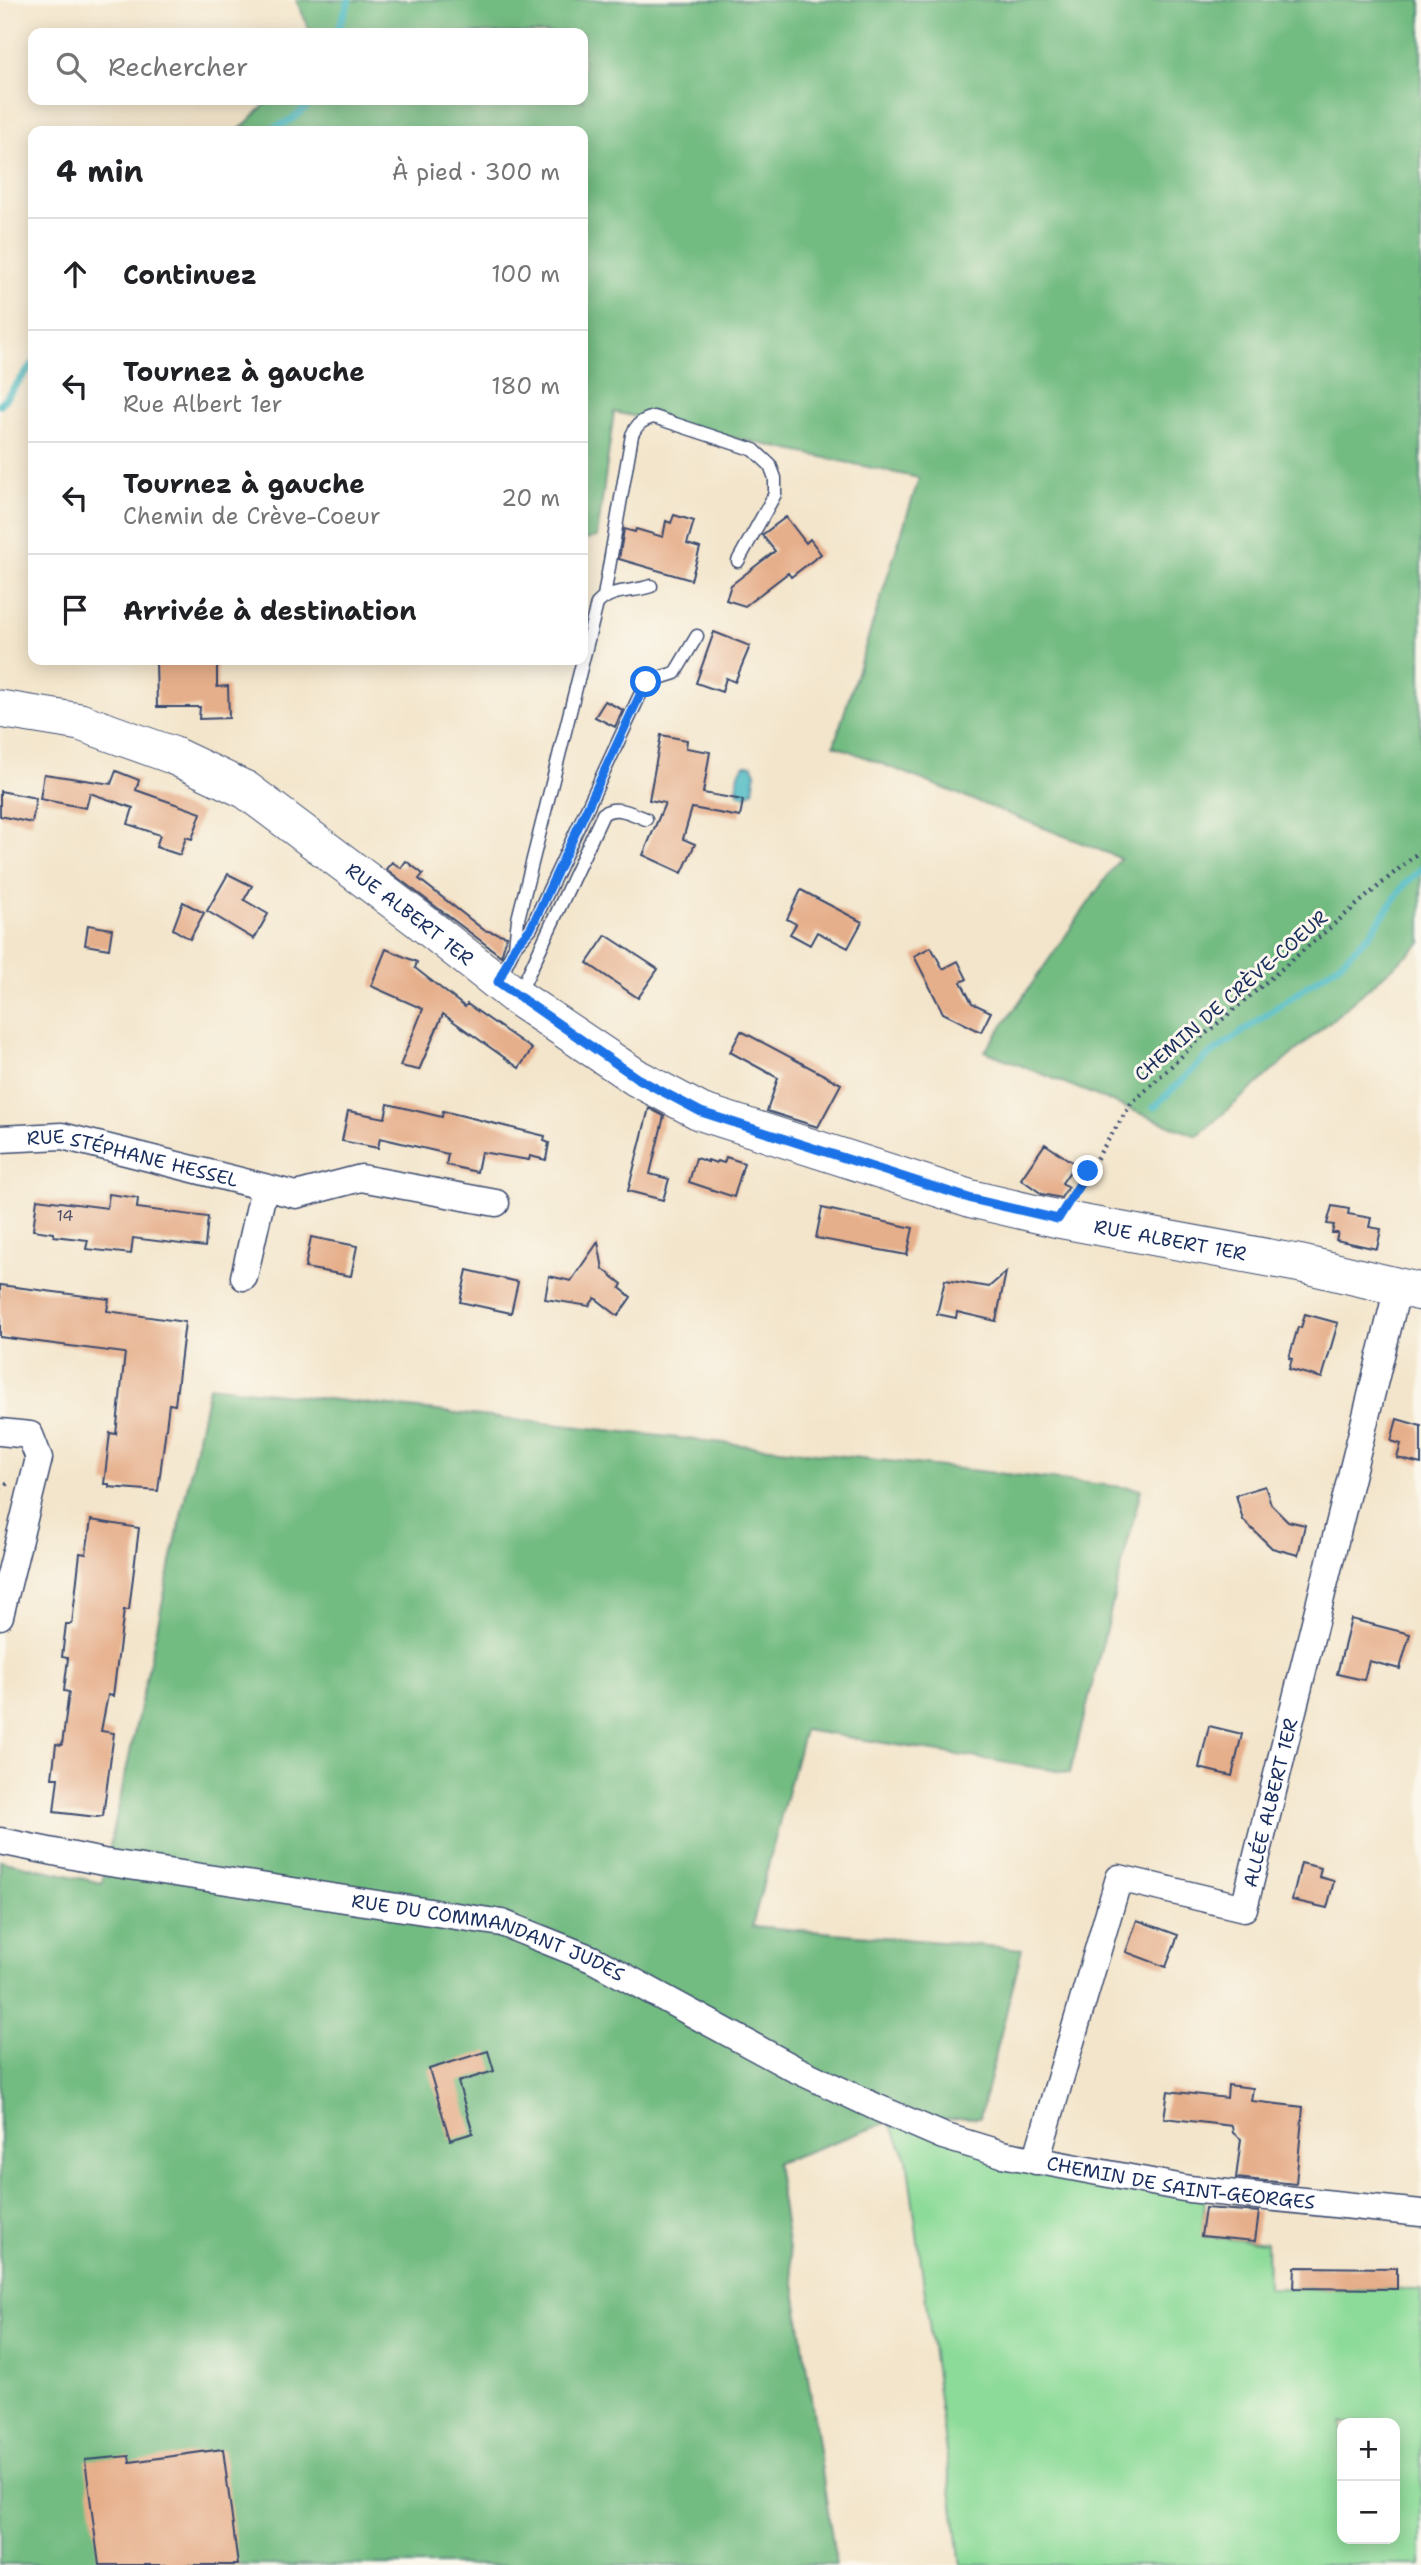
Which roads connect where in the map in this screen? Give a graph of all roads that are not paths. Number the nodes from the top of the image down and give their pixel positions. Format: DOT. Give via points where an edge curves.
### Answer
graph roads {
  1 [pos="738,561"];
  2 [pos="651,586"];
  3 [pos="604,596"];
  4 [pos="697,636"];
  5 [pos="588,640"];
  6 [pos="582,665"];
  7 [pos="0,709"];
  8 [pos="646,819"];
  9 [pos="515,946"];
  10 [pos="508,990"];
  11 [pos="0,1139"];
  12 [pos="264,1188"];
  13 [pos="496,1203"];
  14 [pos="244,1277"];
  15 [pos="1409,1289"];
  16 [pos="0,1432"];
  17 [pos="0,1616"];
  18 [pos="0,1841"];
  19 [pos="943,2136"];
  20 [pos="1036,2161"];
  21 [pos="1421,2213"];
  1 -- 3 [label="lane" via="775,494 770,465 754,450 654,417 637,425 632,435"];
  2 -- 3 [label="lane"];
  3 -- 5 [label="lane" via="597,604"];
  4 -- 9 [label="lane" via="675,673 646,682 531,928"];
  6 -- 9 [label="lane"];
  7 -- 10 [label="street, RUE ALBERT 1ER" via="80,722 172,755 246,790"];
  8 -- 10 [label="lane" via="618,809 603,814"];
  9 -- 10 [label="lane"];
  10 -- 15 [label="street, RUE ALBERT 1ER" via="637,1078 701,1112 972,1199"];
  11 -- 12 [label="street, RUE STÉPHANE HESSEL" via="62,1136"];
  12 -- 13 [label="street, RUE STÉPHANE HESSEL" via="296,1195 361,1178"];
  12 -- 14 [label="street, RUE STÉPHANE HESSEL"];
  15 -- 20 [label="street, ALLÉE ALBERT 1ER" via="1244,1908 1119,1878"];
  16 -- 17 [label="street" via="30,1435 39,1458"];
  18 -- 19 [label="street, RUE DU COMMANDANT JUDES" via="103,1862 502,1923 592,1959 793,2068"];
  19 -- 20 [label="street, CHEMIN DE SAINT-GEORGES"];
  20 -- 21 [label="street, CHEMIN DE SAINT-GEORGES" via="1189,2189"];
}
